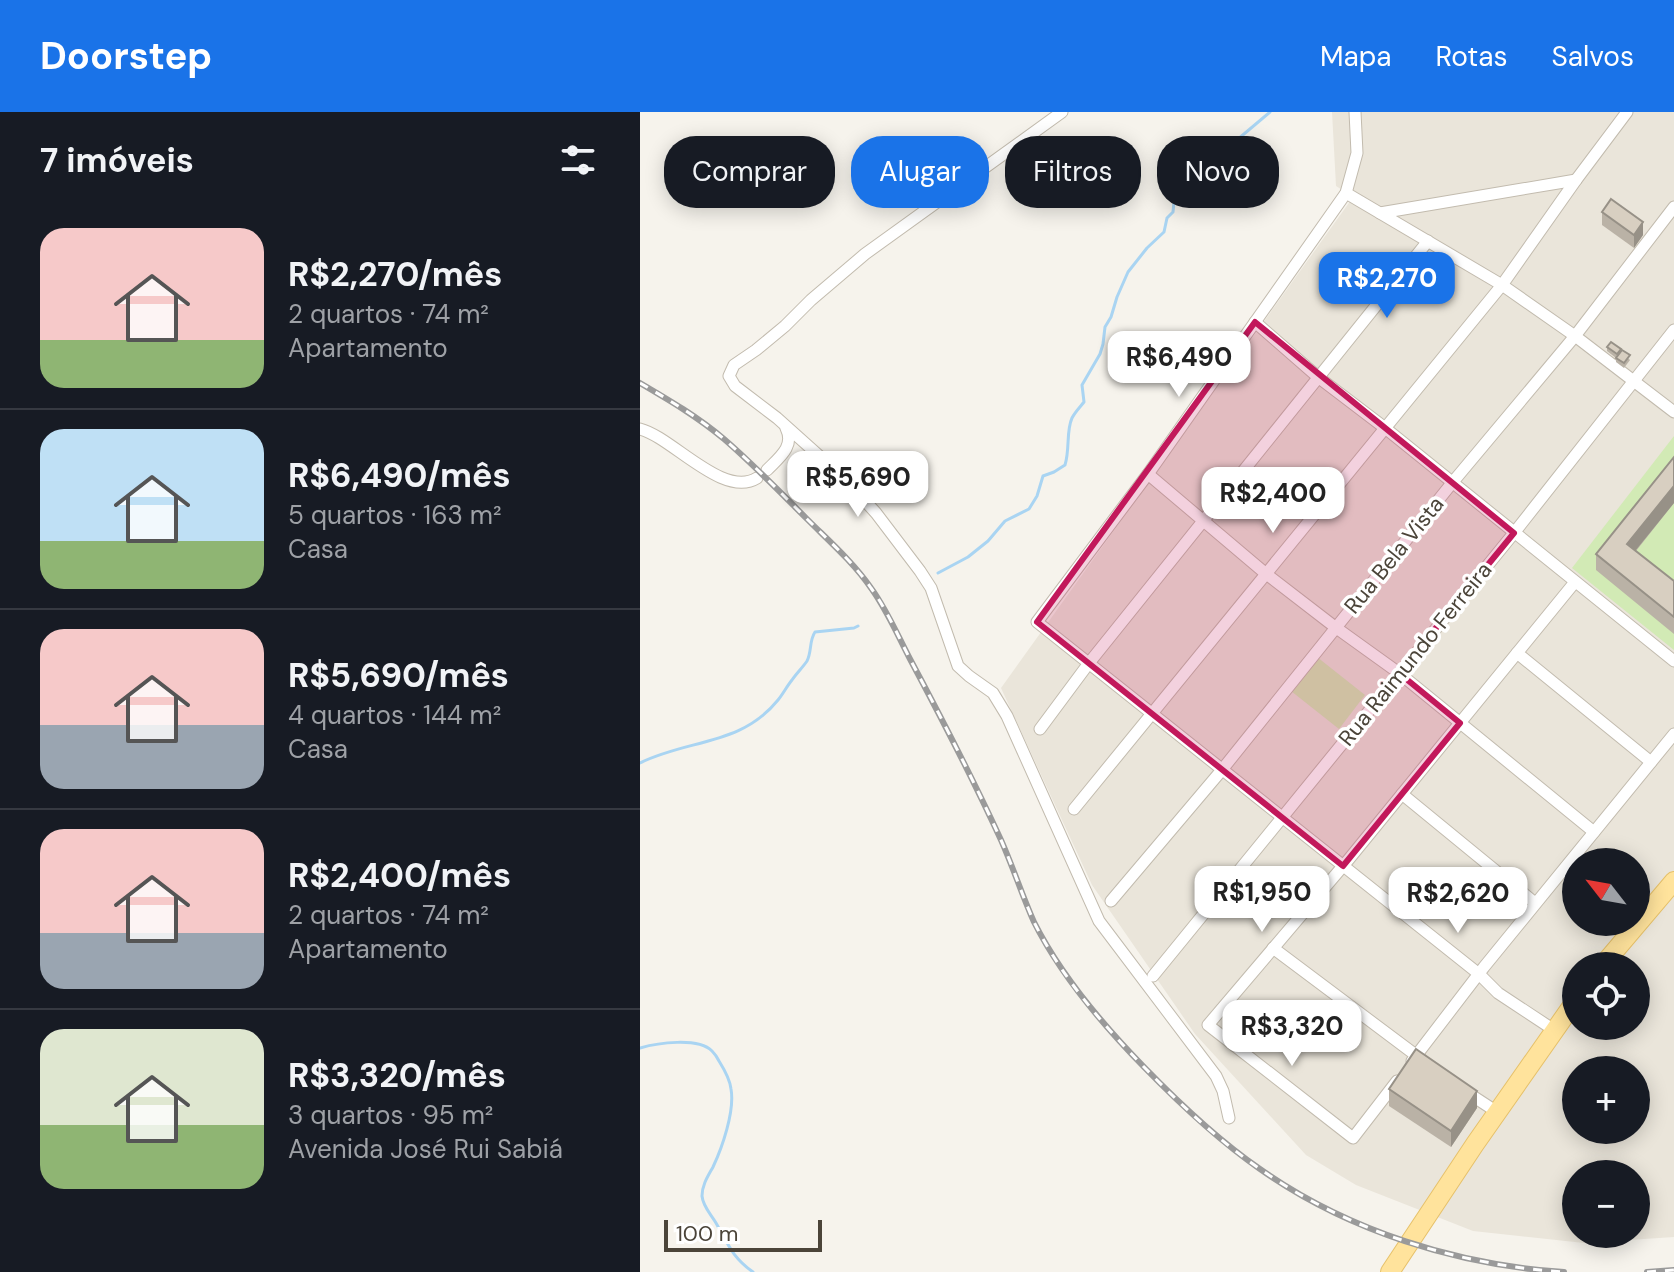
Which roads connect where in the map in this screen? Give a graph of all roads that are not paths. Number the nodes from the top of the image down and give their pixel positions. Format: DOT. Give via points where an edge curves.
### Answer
graph roads {
  1 [pos="1062,112"];
  2 [pos="1355,112"];
  3 [pos="1627,112"];
  4 [pos="1576,180"];
  5 [pos="1346,193"];
  6 [pos="1674,207"];
  7 [pos="1380,213"];
  8 [pos="1428,241"];
  9 [pos="1502,285"];
  10 [pos="1255,322"];
  11 [pos="1674,330"];
  12 [pos="1575,336"];
  13 [pos="1318,377"];
  14 [pos="1634,381"];
  15 [pos="1674,412"];
  16 [pos="778,420"];
  17 [pos="1385,428"];
  18 [pos="640,429"];
  19 [pos="1148,474"];
  20 [pos="1452,483"];
  21 [pos="1204,522"];
  22 [pos="1514,533"];
  23 [pos="1265,573"];
  24 [pos="1575,582"];
  25 [pos="1335,627"];
  26 [pos="1517,653"];
  27 [pos="1674,661"];
  28 [pos="1089,663"];
  29 [pos="1399,673"];
  30 [pos="1151,714"];
  31 [pos="1460,723"];
  32 [pos="1040,729"];
  33 [pos="1674,734"];
  34 [pos="1651,762"];
  35 [pos="1222,769"];
  36 [pos="1402,794"];
  37 [pos="1074,809"];
  38 [pos="1283,818"];
  39 [pos="1594,832"];
  40 [pos="1343,866"];
  41 [pos="1674,881"];
  42 [pos="1111,901"];
  43 [pos="1535,903"];
  44 [pos="1273,948"];
  45 [pos="1614,952"];
  46 [pos="1479,974"];
  47 [pos="1153,976"];
  48 [pos="1562,1019"];
  49 [pos="1554,1030"];
  50 [pos="1416,1056"];
  51 [pos="1434,1069"];
  52 [pos="1456,1085"];
  53 [pos="1497,1112"];
  54 [pos="1229,1118"];
  55 [pos="1390,1272"];
  1 -- 16 [label="street" via="865,254 734,365 732,382"];
  2 -- 5 [label="street" via="1357,153"];
  3 -- 4 [label="street"];
  4 -- 7 [label="street"];
  4 -- 9 [label="street"];
  5 -- 7 [label="street"];
  5 -- 10 [label="street"];
  6 -- 12 [label="street, Rua Bela Vista"];
  7 -- 8 [label="street"];
  8 -- 9 [label="street"];
  8 -- 13 [label="street"];
  9 -- 12 [label="street"];
  9 -- 17 [label="street"];
  10 -- 13 [label="street"];
  10 -- 19 [label="street"];
  11 -- 14 [label="street, Rua Raimundo Ferreira"];
  12 -- 14 [label="street"];
  12 -- 20 [label="street, Rua Bela Vista"];
  13 -- 17 [label="street"];
  13 -- 21 [label="street"];
  14 -- 15 [label="street"];
  14 -- 22 [label="street, Rua Raimundo Ferreira"];
  16 -- 18 [label="street" via="787,430 785,452 746,483 700,466"];
  16 -- 54 [label="street" via="854,488 931,588 958,666 993,693 1007,716 1099,921 1216,1076"];
  17 -- 20 [label="street"];
  17 -- 23 [label="street"];
  19 -- 21 [label="street"];
  19 -- 28 [label="street" via="1037,622"];
  20 -- 22 [label="street"];
  20 -- 25 [label="street, Rua Bela Vista"];
  21 -- 23 [label="street"];
  21 -- 28 [label="street"];
  22 -- 24 [label="street"];
  22 -- 29 [label="street, Rua Raimundo Ferreira"];
  23 -- 25 [label="street"];
  23 -- 30 [label="street"];
  24 -- 26 [label="street"];
  24 -- 27 [label="street"];
  25 -- 29 [label="street"];
  25 -- 35 [label="street, Rua Bela Vista"];
  26 -- 31 [label="street"];
  26 -- 34 [label="street"];
  28 -- 30 [label="street"];
  28 -- 32 [label="street"];
  29 -- 31 [label="street"];
  29 -- 38 [label="street, Rua Raimundo Ferreira"];
  30 -- 35 [label="street"];
  30 -- 37 [label="street"];
  31 -- 36 [label="street"];
  31 -- 39 [label="street"];
  33 -- 34 [label="street"];
  34 -- 39 [label="street"];
  35 -- 38 [label="street"];
  35 -- 42 [label="street, Rua Bela Vista"];
  36 -- 40 [label="street"];
  36 -- 43 [label="street"];
  38 -- 40 [label="street"];
  38 -- 47 [label="street, Rua Raimundo Ferreira"];
  39 -- 43 [label="street"];
  40 -- 44 [label="street"];
  40 -- 46 [label="street"];
  41 -- 45 [label="main road"];
  43 -- 46 [label="street"];
  44 -- 50 [label="street"];
  44 -- 50 [label="street" via="1208,1025 1353,1138"];
  46 -- 49 [label="street"];
  46 -- 50 [label="street"];
  48 -- 49 [label="main road"];
  49 -- 53 [label="main road"];
  50 -- 51 [label="street"];
  52 -- 53 [label="street"];
  53 -- 55 [label="main road"];
}
